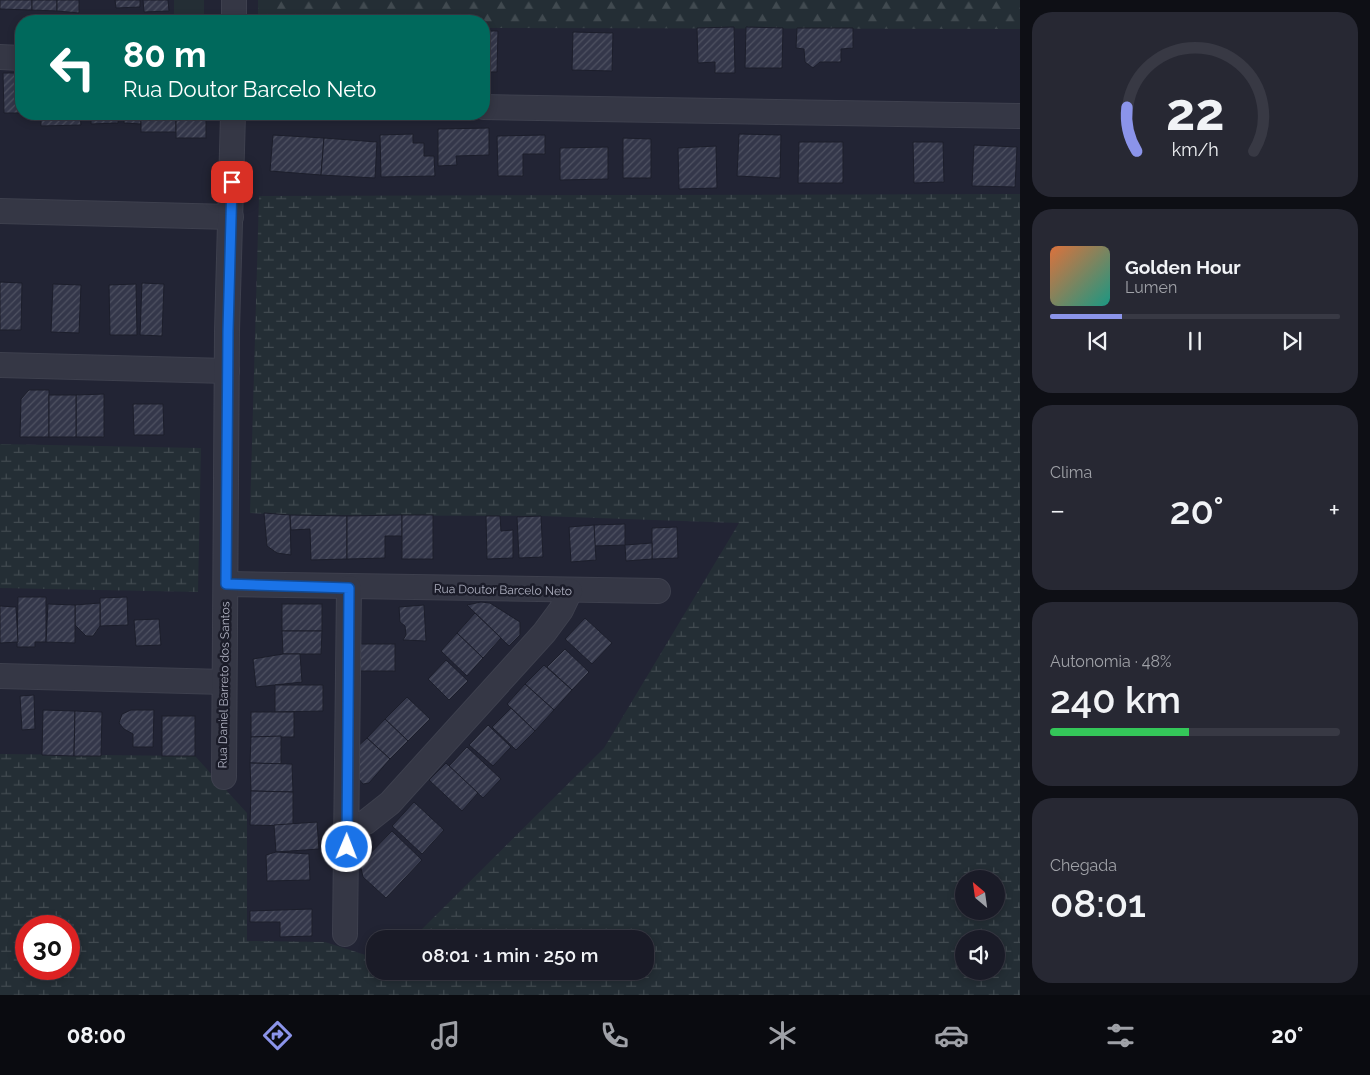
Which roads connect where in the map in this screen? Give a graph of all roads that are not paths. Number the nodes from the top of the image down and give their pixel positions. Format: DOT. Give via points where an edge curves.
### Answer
graph roads {
  1 [pos="234,0"];
  2 [pos="234,15"];
  3 [pos="0,57"];
  4 [pos="15,58"];
  5 [pos="490,107"];
  6 [pos="1020,116"];
  7 [pos="233,120"];
  8 [pos="0,211"];
  9 [pos="231,217"];
  10 [pos="0,365"];
  11 [pos="227,371"];
  12 [pos="226,584"];
  13 [pos="349,588"];
  14 [pos="570,591"];
  15 [pos="658,591"];
  16 [pos="0,676"];
  17 [pos="224,682"];
  18 [pos="224,777"];
  19 [pos="347,830"];
  20 [pos="345,934"];
  1 -- 2 [label="street"];
  3 -- 4 [label="street"];
  5 -- 6 [label="street"];
  7 -- 9 [label="street, Rua Daniel Barreto dos Santos"];
  8 -- 9 [label="street"];
  9 -- 11 [label="street, Rua Daniel Barreto dos Santos"];
  10 -- 11 [label="street"];
  11 -- 12 [label="street, Rua Daniel Barreto dos Santos"];
  12 -- 13 [label="street, Rua Doutor Barcelo Neto"];
  12 -- 17 [label="street, Rua Daniel Barreto dos Santos"];
  13 -- 14 [label="street, Rua Doutor Barcelo Neto"];
  13 -- 19 [label="street"];
  14 -- 15 [label="street, Rua Doutor Barcelo Neto"];
  14 -- 19 [label="street" via="544,633 390,804 366,822"];
  16 -- 17 [label="street"];
  17 -- 18 [label="street, Rua Daniel Barreto dos Santos"];
  19 -- 20 [label="street"];
}
